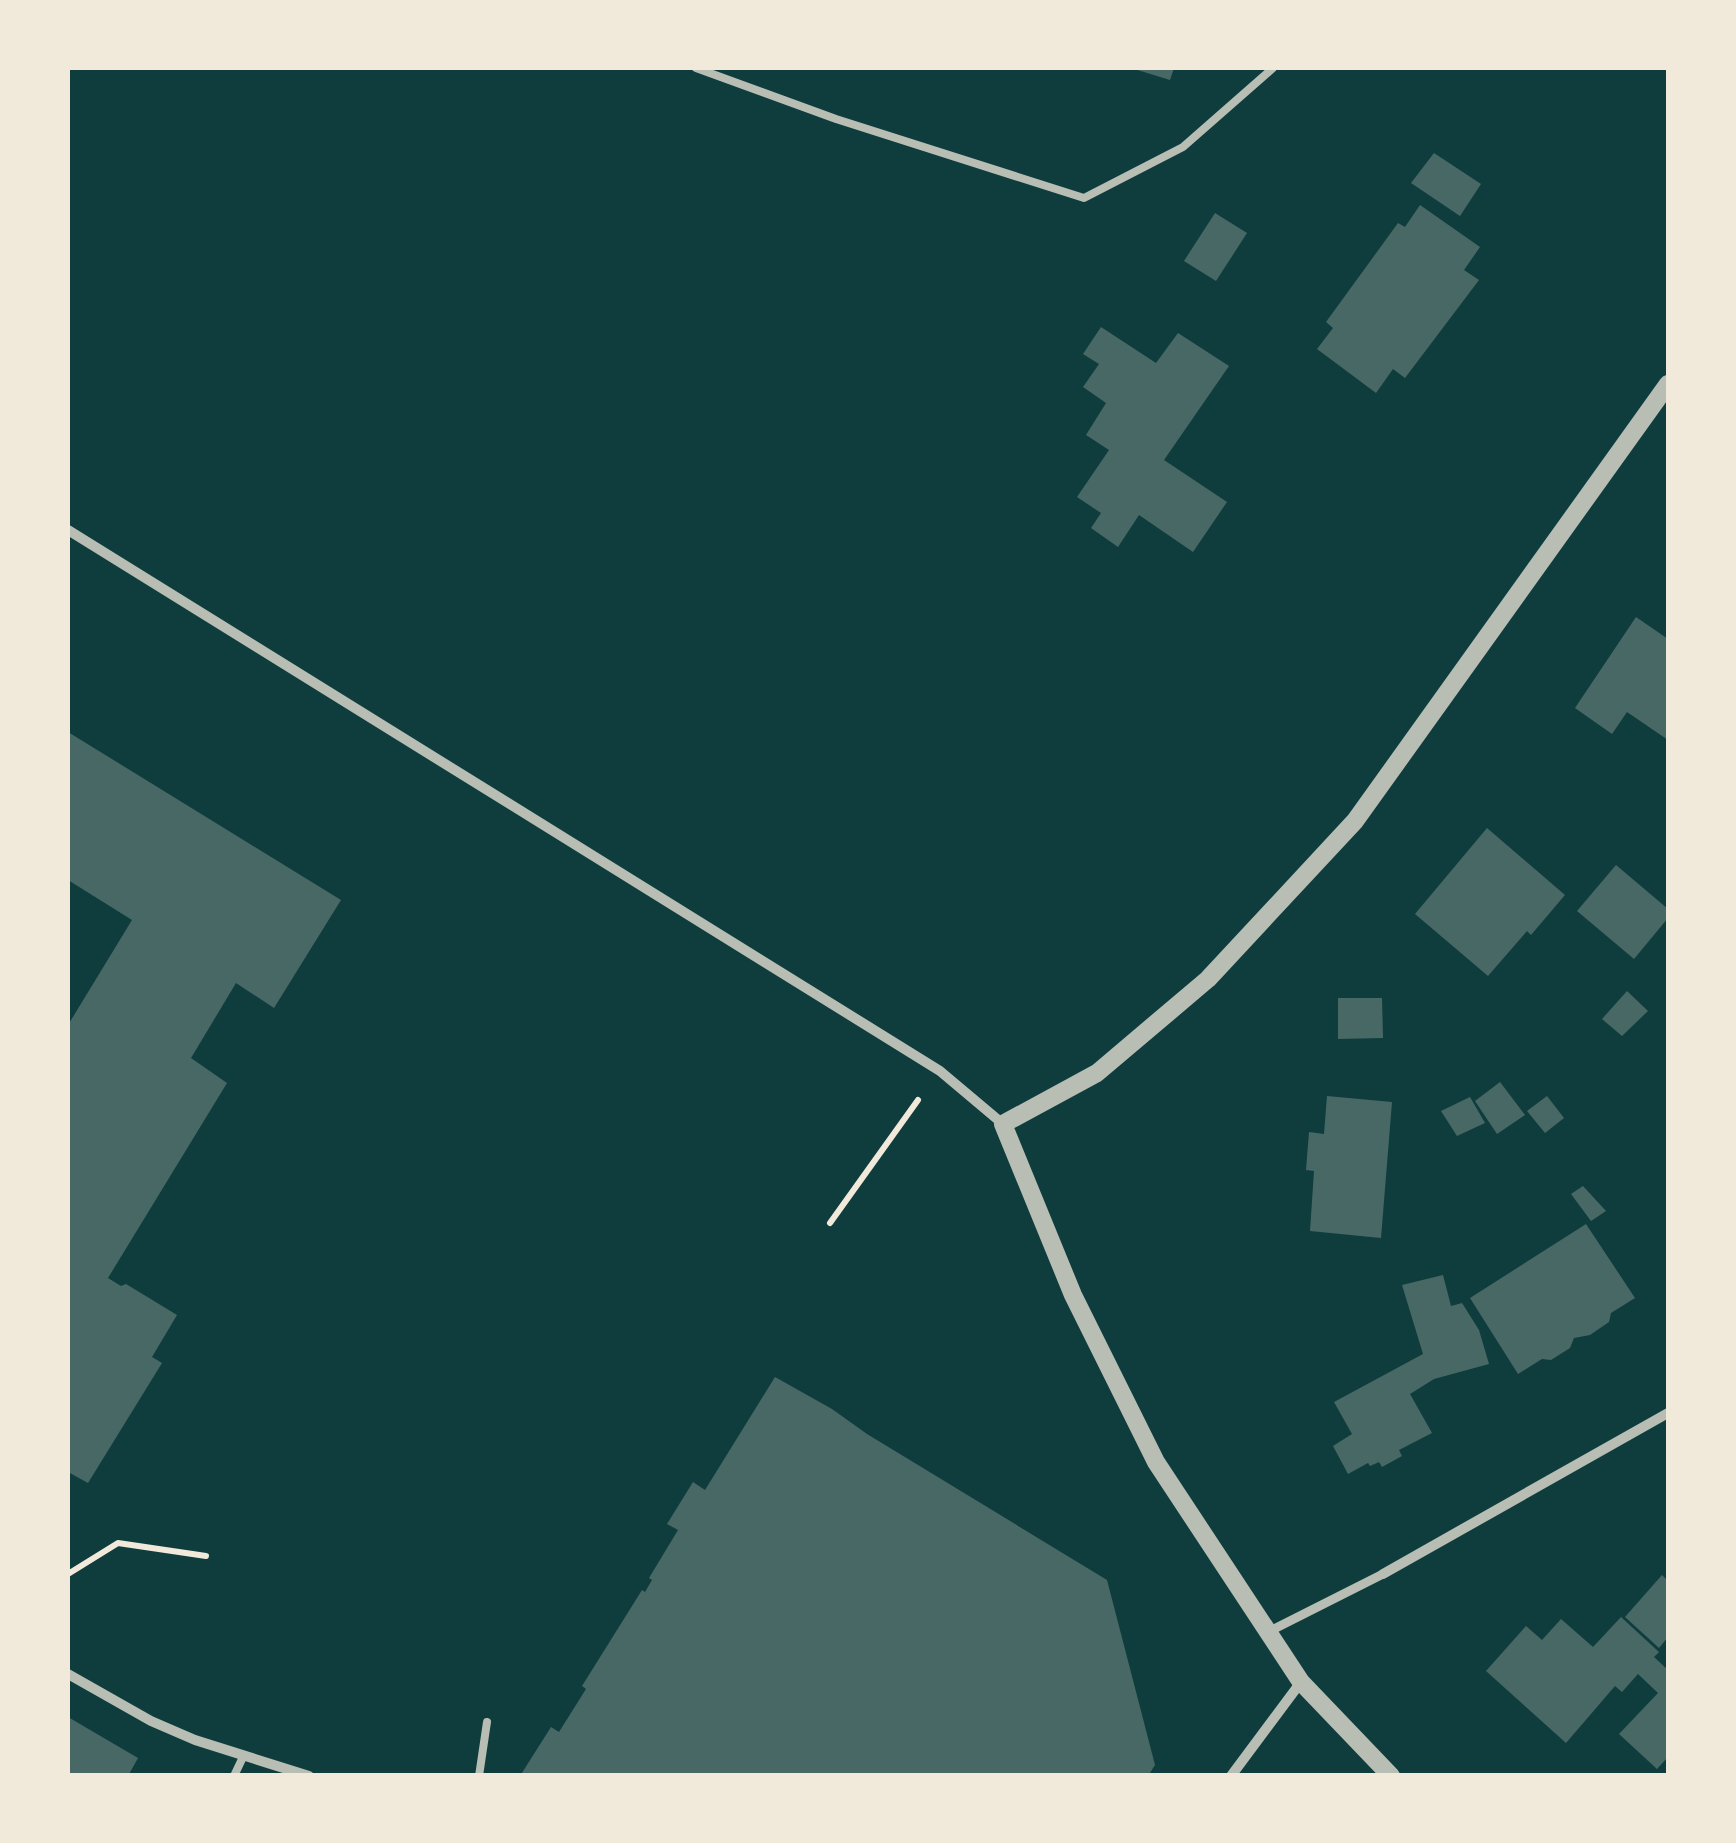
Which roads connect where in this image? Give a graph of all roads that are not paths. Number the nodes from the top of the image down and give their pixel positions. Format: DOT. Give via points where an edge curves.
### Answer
graph roads {
  1 [pos="696,68"];
  2 [pos="1273,68"];
  3 [pos="1668,384"];
  4 [pos="68,530"];
  5 [pos="1003,1124"];
  6 [pos="1668,1414"];
  7 [pos="1383,1574"];
  8 [pos="1268,1632"];
  9 [pos="68,1674"];
  10 [pos="1301,1682"];
  11 [pos="487,1722"];
  12 [pos="243,1756"];
  13 [pos="234,1776"];
  14 [pos="309,1776"];
  15 [pos="479,1776"];
  16 [pos="1232,1776"];
  17 [pos="1391,1776"];
  1 -- 2 [label="lane" via="1084,198 1183,147"];
  3 -- 5 [label="street" via="1355,820 1208,979 1097,1074"];
  4 -- 5 [label="street" via="940,1071"];
  5 -- 8 [label="street" via="1073,1295 1156,1462"];
  6 -- 7 [label="street"];
  7 -- 8 [label="street"];
  8 -- 10 [label="street"];
  9 -- 12 [label="street" via="151,1721"];
  10 -- 16 [label="street"];
  10 -- 17 [label="street"];
  11 -- 15 [label="lane"];
  12 -- 13 [label="lane"];
  12 -- 14 [label="street"];
}
